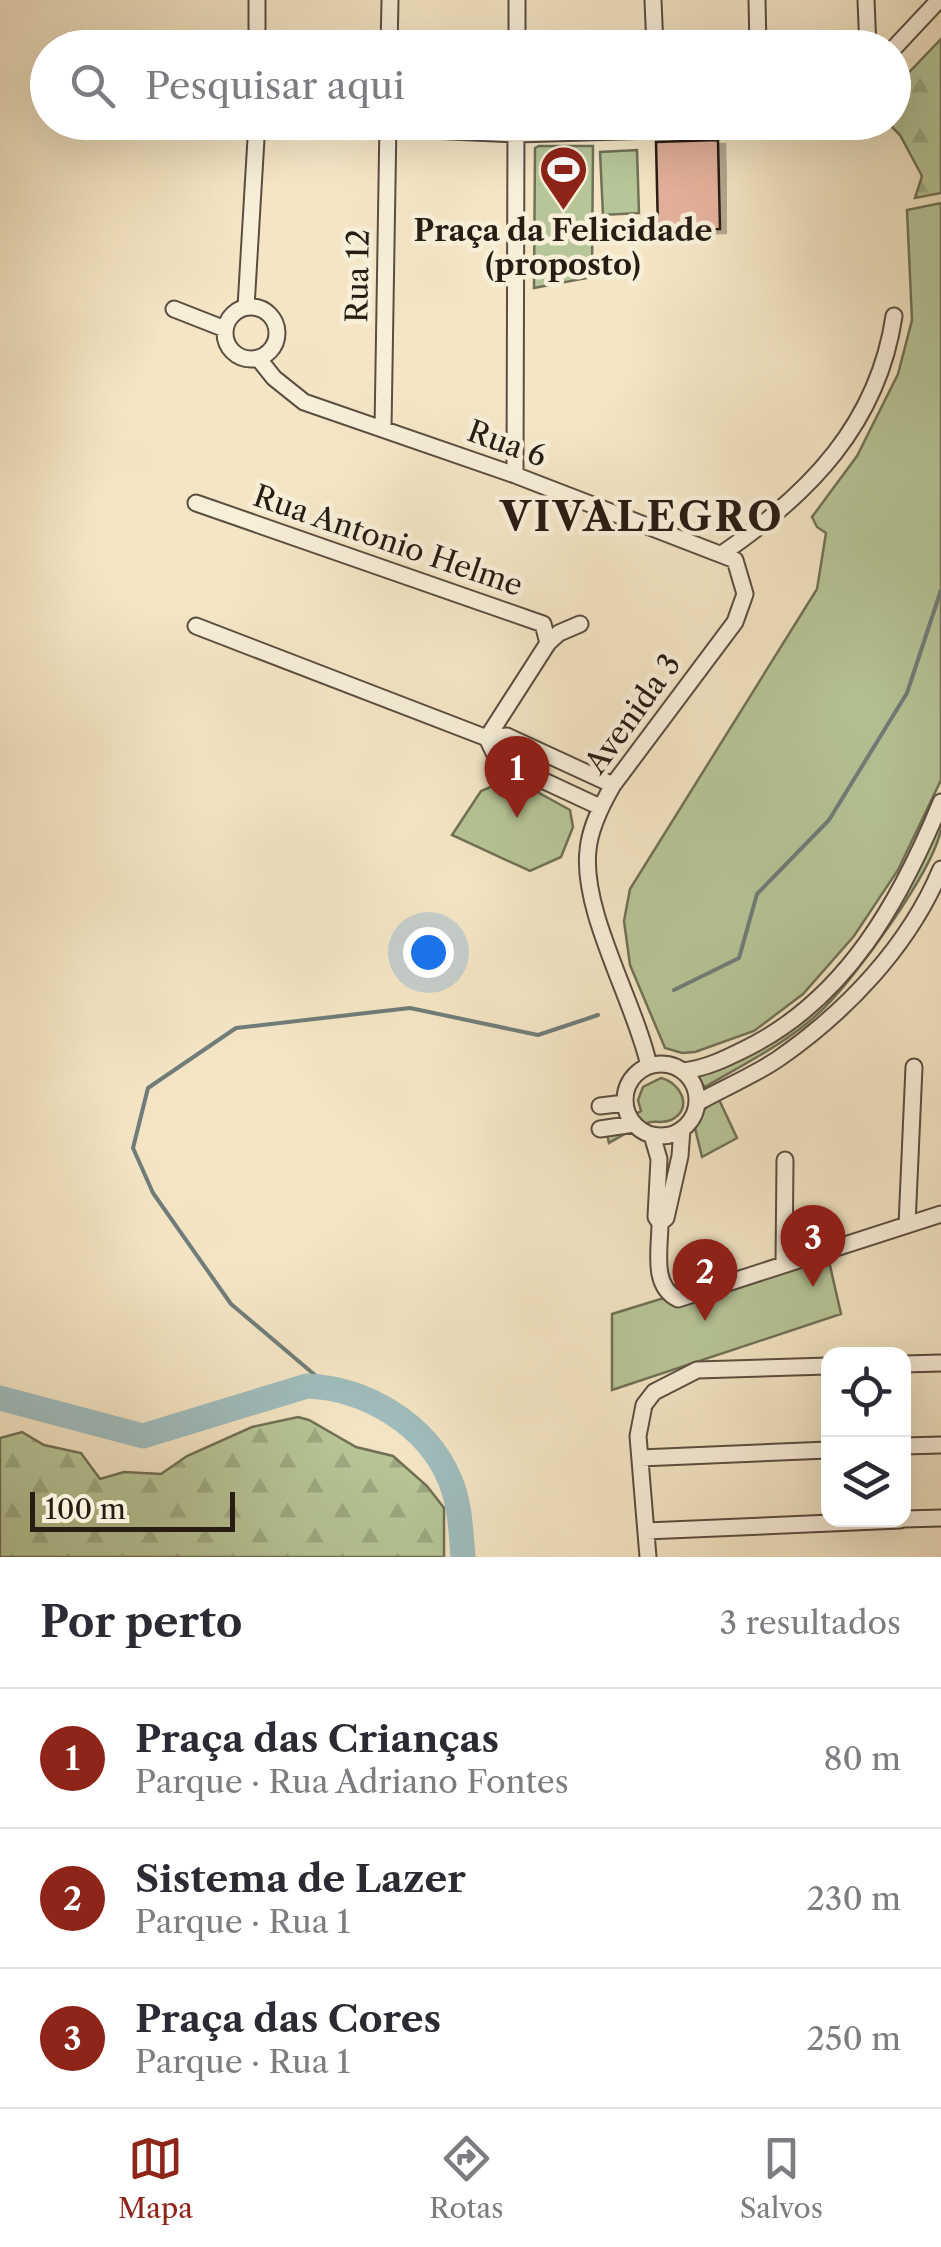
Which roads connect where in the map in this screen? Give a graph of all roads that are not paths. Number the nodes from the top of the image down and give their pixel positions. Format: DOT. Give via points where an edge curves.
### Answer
graph roads {
  1 [pos="257,0"];
  2 [pos="390,0"];
  3 [pos="518,0"];
  4 [pos="653,0"];
  5 [pos="757,0"];
  6 [pos="866,0"];
  7 [pos="939,0"];
  8 [pos="257,30"];
  9 [pos="389,30"];
  10 [pos="517,30"];
  11 [pos="654,30"];
  12 [pos="758,30"];
  13 [pos="867,30"];
  14 [pos="911,30"];
  15 [pos="256,140"];
  16 [pos="388,140"];
  17 [pos="516,140"];
  18 [pos="246,308"];
  19 [pos="174,309"];
  20 [pos="894,316"];
  21 [pos="226,330"];
  22 [pos="258,358"];
  23 [pos="383,430"];
  24 [pos="515,475"];
  25 [pos="196,503"];
  26 [pos="723,554"];
  27 [pos="742,574"];
  28 [pos="580,624"];
  29 [pos="196,626"];
  30 [pos="548,643"];
  31 [pos="487,738"];
  32 [pos="529,748"];
  33 [pos="518,768"];
  34 [pos="613,784"];
  35 [pos="941,802"];
  36 [pos="600,807"];
  37 [pos="941,869"];
  38 [pos="649,1066"];
  39 [pos="914,1067"];
  40 [pos="683,1071"];
  41 [pos="625,1103"];
  42 [pos="697,1103"];
  43 [pos="600,1106"];
  44 [pos="634,1124"];
  45 [pos="682,1129"];
  46 [pos="600,1130"];
  47 [pos="652,1134"];
  48 [pos="786,1160"];
  49 [pos="941,1214"];
  50 [pos="660,1223"];
  51 [pos="907,1225"];
  52 [pos="784,1265"];
  53 [pos="941,1363"];
  54 [pos="911,1364"];
  55 [pos="821,1366"];
  56 [pos="941,1445"];
  57 [pos="911,1446"];
  58 [pos="821,1450"];
  59 [pos="640,1458"];
  60 [pos="941,1518"];
  61 [pos="911,1519"];
  62 [pos="821,1523"];
  63 [pos="646,1531"];
  64 [pos="648,1557"];
  1 -- 8 [label="street"];
  2 -- 9 [label="street"];
  3 -- 10 [label="street"];
  4 -- 11 [label="street"];
  5 -- 12 [label="street"];
  6 -- 13 [label="street"];
  7 -- 14 [label="street"];
  15 -- 18 [label="street"];
  16 -- 23 [label="street, Rua 12"];
  17 -- 24 [label="street"];
  18 -- 21 [label="street"];
  18 -- 22 [label="street" via="268,313 277,328 274,346"];
  19 -- 21 [label="street"];
  20 -- 26 [label="street" via="888,352 832,461 775,518"];
  21 -- 22 [label="street" via="231,350"];
  22 -- 23 [label="street, Rua 6" via="304,402"];
  23 -- 24 [label="street, Rua 6"];
  24 -- 26 [label="street, Rua 6"];
  25 -- 30 [label="street, Rua Antonio Helme" via="543,624"];
  26 -- 27 [label="street, Rua 6" via="736,560"];
  27 -- 34 [label="street, Avenida 3" via="746,594 735,622"];
  28 -- 30 [label="street"];
  29 -- 31 [label="street"];
  30 -- 31 [label="street"];
  31 -- 32 [label="street" via="508,736"];
  31 -- 33 [label="street" via="497,760"];
  32 -- 33 [label="street"];
  32 -- 34 [label="street"];
  33 -- 36 [label="street"];
  34 -- 36 [label="street, Avenida 3"];
  35 -- 40 [label="street" via="912,872 872,939 824,994 768,1037 705,1068"];
  36 -- 38 [label="street, Avenida 3" via="588,849 589,884"];
  37 -- 42 [label="street" via="891,953 837,1014 775,1060"];
  38 -- 40 [label="street"];
  38 -- 41 [label="street" via="631,1080"];
  39 -- 51 [label="street"];
  40 -- 42 [label="street"];
  41 -- 43 [label="street"];
  41 -- 44 [label="street"];
  42 -- 45 [label="street"];
  44 -- 46 [label="street"];
  44 -- 47 [label="street"];
  45 -- 47 [label="street"];
  45 -- 50 [label="street"];
  47 -- 50 [label="street"];
  48 -- 52 [label="street"];
  49 -- 51 [label="street"];
  50 -- 52 [label="street" via="660,1280 678,1299"];
  51 -- 52 [label="street"];
  53 -- 54 [label="street"];
  55 -- 59 [label="street" via="697,1370 672,1382 644,1405"];
  56 -- 57 [label="street"];
  58 -- 59 [label="street"];
  59 -- 63 [label="street"];
  60 -- 61 [label="street"];
  62 -- 63 [label="street"];
  63 -- 64 [label="street"];
}
